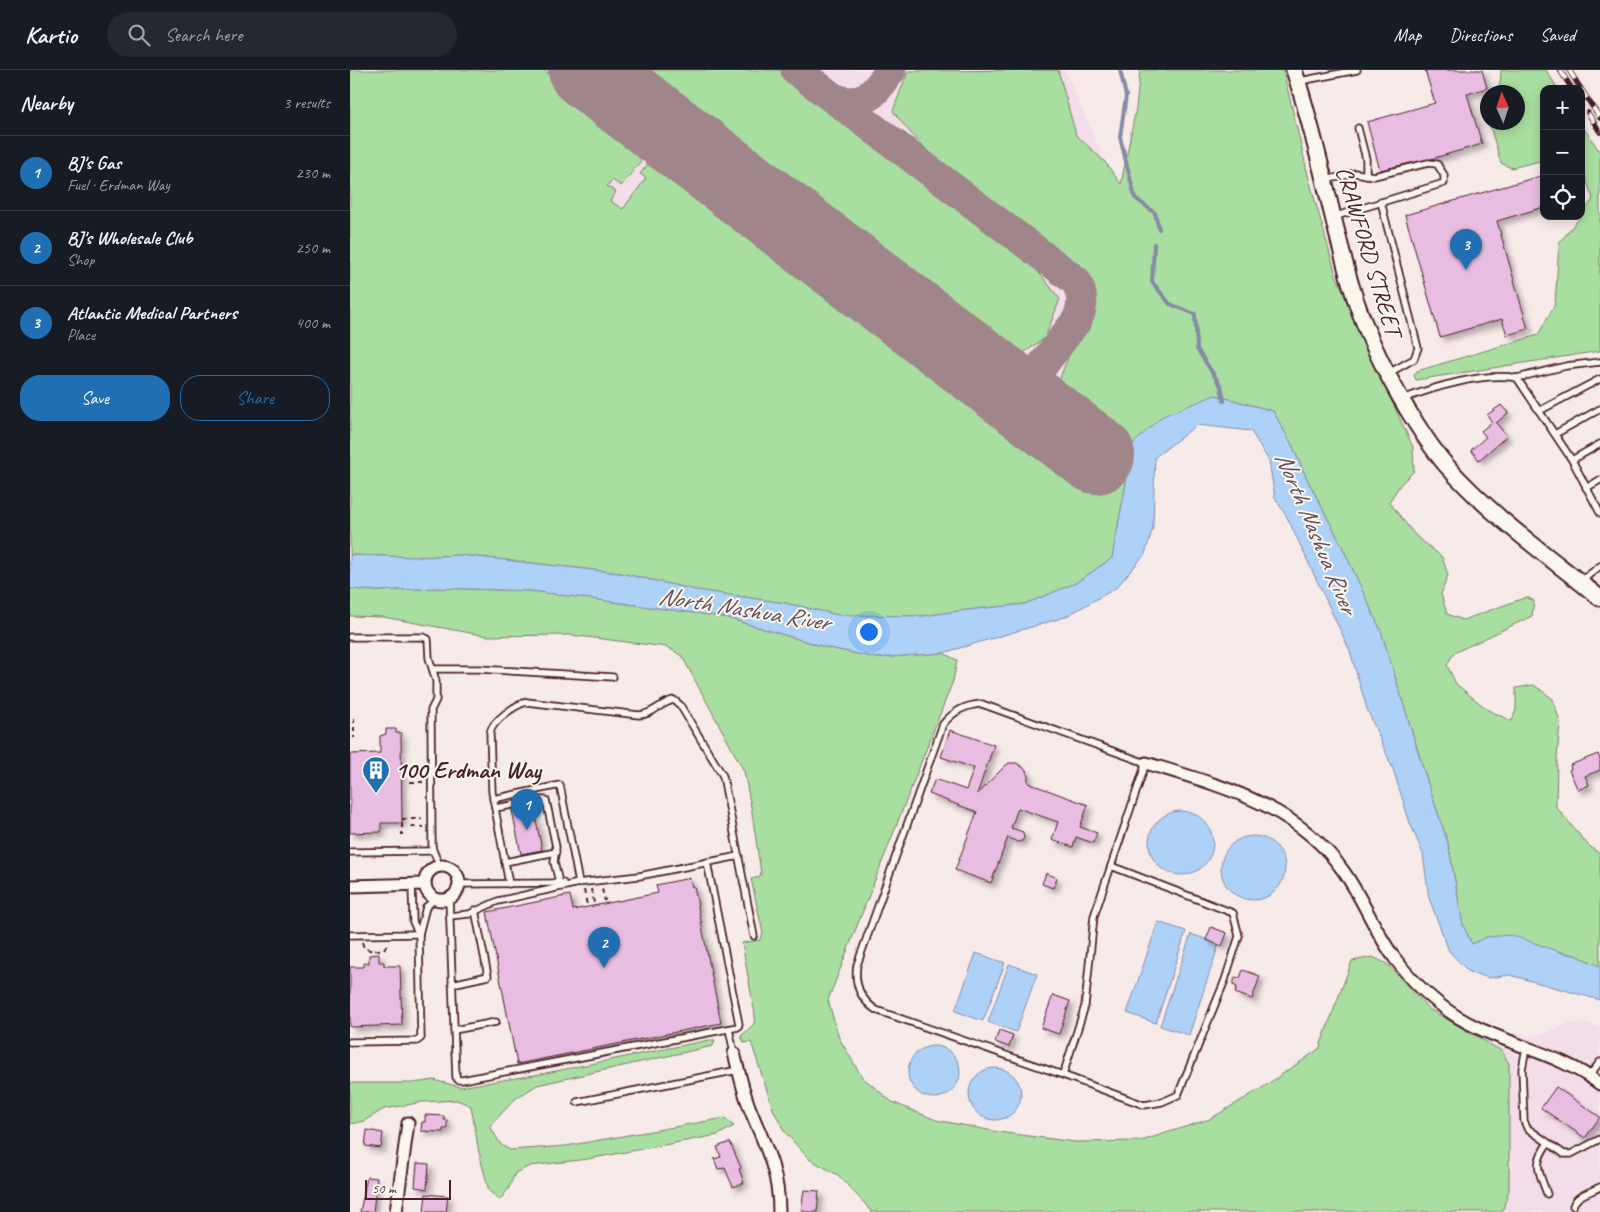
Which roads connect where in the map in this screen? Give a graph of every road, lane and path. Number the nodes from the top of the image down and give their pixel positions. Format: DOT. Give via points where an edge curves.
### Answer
graph roads {
  1 [pos="1357,70"];
  2 [pos="1296,76"];
  3 [pos="1358,128"];
  4 [pos="1366,175"];
  5 [pos="1324,181"];
  6 [pos="1381,202"];
  7 [pos="1333,217"];
  8 [pos="1598,362"];
  9 [pos="1600,369"];
  10 [pos="1387,374"];
  11 [pos="1517,378"];
  12 [pos="1600,378"];
  13 [pos="1402,399"];
  14 [pos="1600,409"];
  15 [pos="1539,410"];
  16 [pos="1555,434"];
  17 [pos="1600,444"];
  18 [pos="1572,460"];
  19 [pos="1600,480"];
  20 [pos="1586,488"];
  21 [pos="1600,512"];
  22 [pos="1600,566"];
  23 [pos="1580,582"];
  24 [pos="1600,598"];
  25 [pos="350,637"];
  26 [pos="433,669"];
  27 [pos="613,677"];
  28 [pos="354,718"];
  29 [pos="354,738"];
  30 [pos="1146,763"];
  31 [pos="411,768"];
  32 [pos="431,768"];
  33 [pos="402,769"];
  34 [pos="407,769"];
  35 [pos="410,782"];
  36 [pos="431,782"];
  37 [pos="493,799"];
  38 [pos="495,808"];
  39 [pos="402,819"];
  40 [pos="432,819"];
  41 [pos="402,823"];
  42 [pos="411,827"];
  43 [pos="432,827"];
  44 [pos="402,834"];
  45 [pos="432,851"];
  46 [pos="350,852"];
  47 [pos="556,852"];
  48 [pos="739,856"];
  49 [pos="505,862"];
  50 [pos="707,862"];
  51 [pos="439,866"];
  52 [pos="1111,866"];
  53 [pos="601,881"];
  54 [pos="584,882"];
  55 [pos="412,884"];
  56 [pos="425,884"];
  57 [pos="460,884"];
  58 [pos="509,884"];
  59 [pos="560,885"];
  60 [pos="350,886"];
  61 [pos="444,899"];
  62 [pos="605,901"];
  63 [pos="594,904"];
  64 [pos="587,905"];
  65 [pos="475,910"];
  66 [pos="450,916"];
  67 [pos="388,934"];
  68 [pos="419,934"];
  69 [pos="350,935"];
  70 [pos="361,935"];
  71 [pos="754,936"];
  72 [pos="374,951"];
  73 [pos="374,955"];
  74 [pos="452,984"];
  75 [pos="496,1022"];
  76 [pos="729,1029"];
  77 [pos="454,1030"];
  78 [pos="350,1042"];
  79 [pos="1526,1048"];
  80 [pos="734,1053"];
  81 [pos="1600,1062"];
  82 [pos="738,1070"];
  83 [pos="1063,1075"];
  84 [pos="1588,1076"];
  85 [pos="1600,1084"];
  86 [pos="577,1102"];
  87 [pos="408,1124"];
  88 [pos="1600,1140"];
  89 [pos="1548,1142"];
  90 [pos="1600,1187"];
  91 [pos="1547,1194"];
  92 [pos="1573,1206"];
  93 [pos="396,1212"];
  94 [pos="779,1212"];
  1 -- 2 [label="lane"];
  2 -- 5 [label="main road, CRAWFORD STREET"];
  3 -- 4 [label="lane" via="1366,159"];
  4 -- 5 [label="lane" via="1355,173"];
  4 -- 6 [label="lane" via="1374,176 1428,162 1437,164 1444,175 1444,183"];
  5 -- 7 [label="main road, CRAWFORD STREET"];
  6 -- 7 [label="lane"];
  6 -- 10 [label="lane" via="1418,348 1414,360"];
  7 -- 10 [label="main road, CRAWFORD STREET" via="1353,291"];
  8 -- 9 [label="lane"];
  8 -- 11 [label="lane"];
  10 -- 13 [label="main road, CRAWFORD STREET"];
  11 -- 13 [label="lane" via="1487,378 1431,388"];
  11 -- 15 [label="lane"];
  12 -- 15 [label="lane"];
  13 -- 23 [label="main road, CRAWFORD STREET" via="1425,437 1466,486"];
  14 -- 16 [label="lane"];
  15 -- 16 [label="lane"];
  16 -- 18 [label="lane"];
  17 -- 18 [label="lane"];
  18 -- 20 [label="lane"];
  19 -- 20 [label="lane"];
  20 -- 21 [label="lane"];
  22 -- 23 [label="lane"];
  23 -- 24 [label="main road, CRAWFORD STREET"];
  25 -- 26 [label="lane" via="426,637"];
  26 -- 27 [label="lane"];
  26 -- 32 [label="lane" via="436,696 431,713"];
  28 -- 29 [label="path"];
  30 -- 52 [label="lane"];
  30 -- 79 [label="street" via="1267,806 1290,818 1328,850 1345,873 1395,960 1425,992 1479,1029"];
  30 -- 83 [label="lane" via="982,704 955,712 943,724 857,965 859,993 876,1010"];
  31 -- 32 [label="path"];
  32 -- 36 [label="lane"];
  33 -- 34 [label="path"];
  35 -- 36 [label="path"];
  36 -- 40 [label="lane"];
  37 -- 38 [label="lane"];
  37 -- 48 [label="lane" via="491,728 518,704 532,702 639,715 648,714 674,700 722,771"];
  37 -- 54 [label="lane" via="560,785"];
  38 -- 47 [label="lane" via="546,800"];
  38 -- 49 [label="lane"];
  39 -- 40 [label="path"];
  40 -- 43 [label="lane"];
  41 -- 44 [label="path"];
  42 -- 43 [label="path"];
  43 -- 45 [label="lane"];
  45 -- 46 [label="lane"];
  45 -- 51 [label="lane"];
  47 -- 49 [label="lane"];
  47 -- 59 [label="lane" via="554,862"];
  48 -- 50 [label="lane"];
  48 -- 71 [label="lane"];
  49 -- 58 [label="lane"];
  50 -- 53 [label="lane"];
  50 -- 76 [label="lane" via="739,1024"];
  51 -- 56 [label="street" via="430,871"];
  51 -- 57 [label="street" via="454,870"];
  52 -- 83 [label="lane" via="1094,916 1085,1006"];
  52 -- 83 [label="lane" via="1233,913 1239,936 1225,980 1178,1095 1144,1105"];
  53 -- 54 [label="lane"];
  53 -- 62 [label="path"];
  54 -- 59 [label="lane"];
  54 -- 63 [label="path"];
  54 -- 64 [label="path"];
  55 -- 56 [label="street"];
  55 -- 60 [label="street"];
  55 -- 68 [label="lane" via="413,922"];
  56 -- 61 [label="street" via="430,896"];
  57 -- 58 [label="lane"];
  57 -- 61 [label="street" via="455,895"];
  58 -- 59 [label="lane"];
  59 -- 65 [label="lane"];
  61 -- 66 [label="lane"];
  61 -- 68 [label="lane" via="433,901 426,907"];
  65 -- 66 [label="lane" via="465,915"];
  65 -- 74 [label="lane" via="488,976"];
  66 -- 74 [label="lane"];
  67 -- 68 [label="lane"];
  67 -- 70 [label="lane"];
  67 -- 72 [label="path" via="386,948"];
  68 -- 78 [label="lane" via="421,1038 417,1041"];
  69 -- 70 [label="lane"];
  70 -- 72 [label="path" via="362,946"];
  72 -- 73 [label="path"];
  74 -- 77 [label="lane"];
  75 -- 77 [label="lane"];
  76 -- 77 [label="lane" via="462,1080 456,1076"];
  76 -- 80 [label="lane"];
  79 -- 84 [label="street" via="1571,1065"];
  79 -- 89 [label="lane" via="1522,1069 1524,1126"];
  80 -- 82 [label="street"];
  81 -- 84 [label="lane"];
  82 -- 86 [label="lane"];
  82 -- 94 [label="street" via="775,1172"];
  84 -- 85 [label="street"];
  87 -- 93 [label="street"];
  88 -- 89 [label="lane" via="1568,1154"];
  89 -- 91 [label="lane" via="1538,1164"];
  90 -- 92 [label="lane" via="1579,1197"];
}
